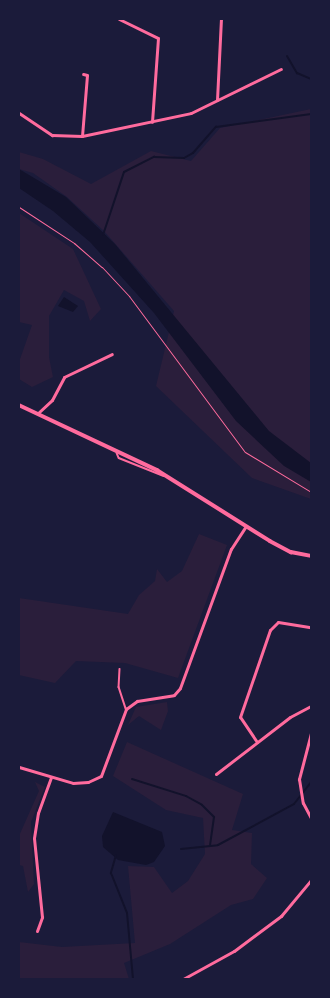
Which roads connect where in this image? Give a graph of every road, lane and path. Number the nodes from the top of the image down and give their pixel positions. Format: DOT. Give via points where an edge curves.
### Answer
graph roads {
  1 [pos="119,19"];
  2 [pos="221,19"];
  3 [pos="281,69"];
  4 [pos="83,74"];
  5 [pos="216,100"];
  6 [pos="19,113"];
  7 [pos="152,122"];
  8 [pos="82,136"];
  9 [pos="19,207"];
  10 [pos="112,354"];
  11 [pos="19,405"];
  12 [pos="38,413"];
  13 [pos="116,449"];
  14 [pos="166,476"];
  15 [pos="311,492"];
  16 [pos="246,526"];
  17 [pos="311,556"];
  18 [pos="311,627"];
  19 [pos="120,669"];
  20 [pos="311,706"];
  21 [pos="126,709"];
  22 [pos="311,733"];
  23 [pos="257,742"];
  24 [pos="19,767"];
  25 [pos="216,774"];
  26 [pos="51,777"];
  27 [pos="311,818"];
  28 [pos="311,880"];
  29 [pos="307,887"];
  30 [pos="311,890"];
  31 [pos="36,931"];
  32 [pos="183,979"];
  1 -- 7 [label="street" via="158,38"];
  2 -- 5 [label="street"];
  3 -- 5 [label="street"];
  4 -- 8 [label="street" via="87,74"];
  5 -- 7 [label="street" via="191,113"];
  6 -- 8 [label="street" via="52,135"];
  7 -- 8 [label="street"];
  9 -- 15 [label="path" via="74,243 102,266 130,296 245,452"];
  10 -- 12 [label="street" via="64,377 52,400"];
  11 -- 12 [label="street"];
  12 -- 13 [label="street"];
  13 -- 14 [label="street"];
  13 -- 14 [label="lane" via="119,458 159,477"];
  14 -- 16 [label="street"];
  16 -- 17 [label="street" via="291,552"];
  16 -- 21 [label="street" via="231,549 180,688 174,695 137,701"];
  18 -- 23 [label="street" via="278,622 270,630 240,717"];
  19 -- 21 [label="lane" via="120,688"];
  20 -- 23 [label="street" via="290,717"];
  21 -- 26 [label="street" via="101,776 88,782 73,783"];
  22 -- 27 [label="street" via="300,791"];
  23 -- 25 [label="street"];
  24 -- 26 [label="street"];
  26 -- 31 [label="street" via="38,813 34,838 42,917"];
  28 -- 29 [label="street"];
  29 -- 30 [label="street"];
  29 -- 32 [label="street" via="275,921 234,951"];
}
